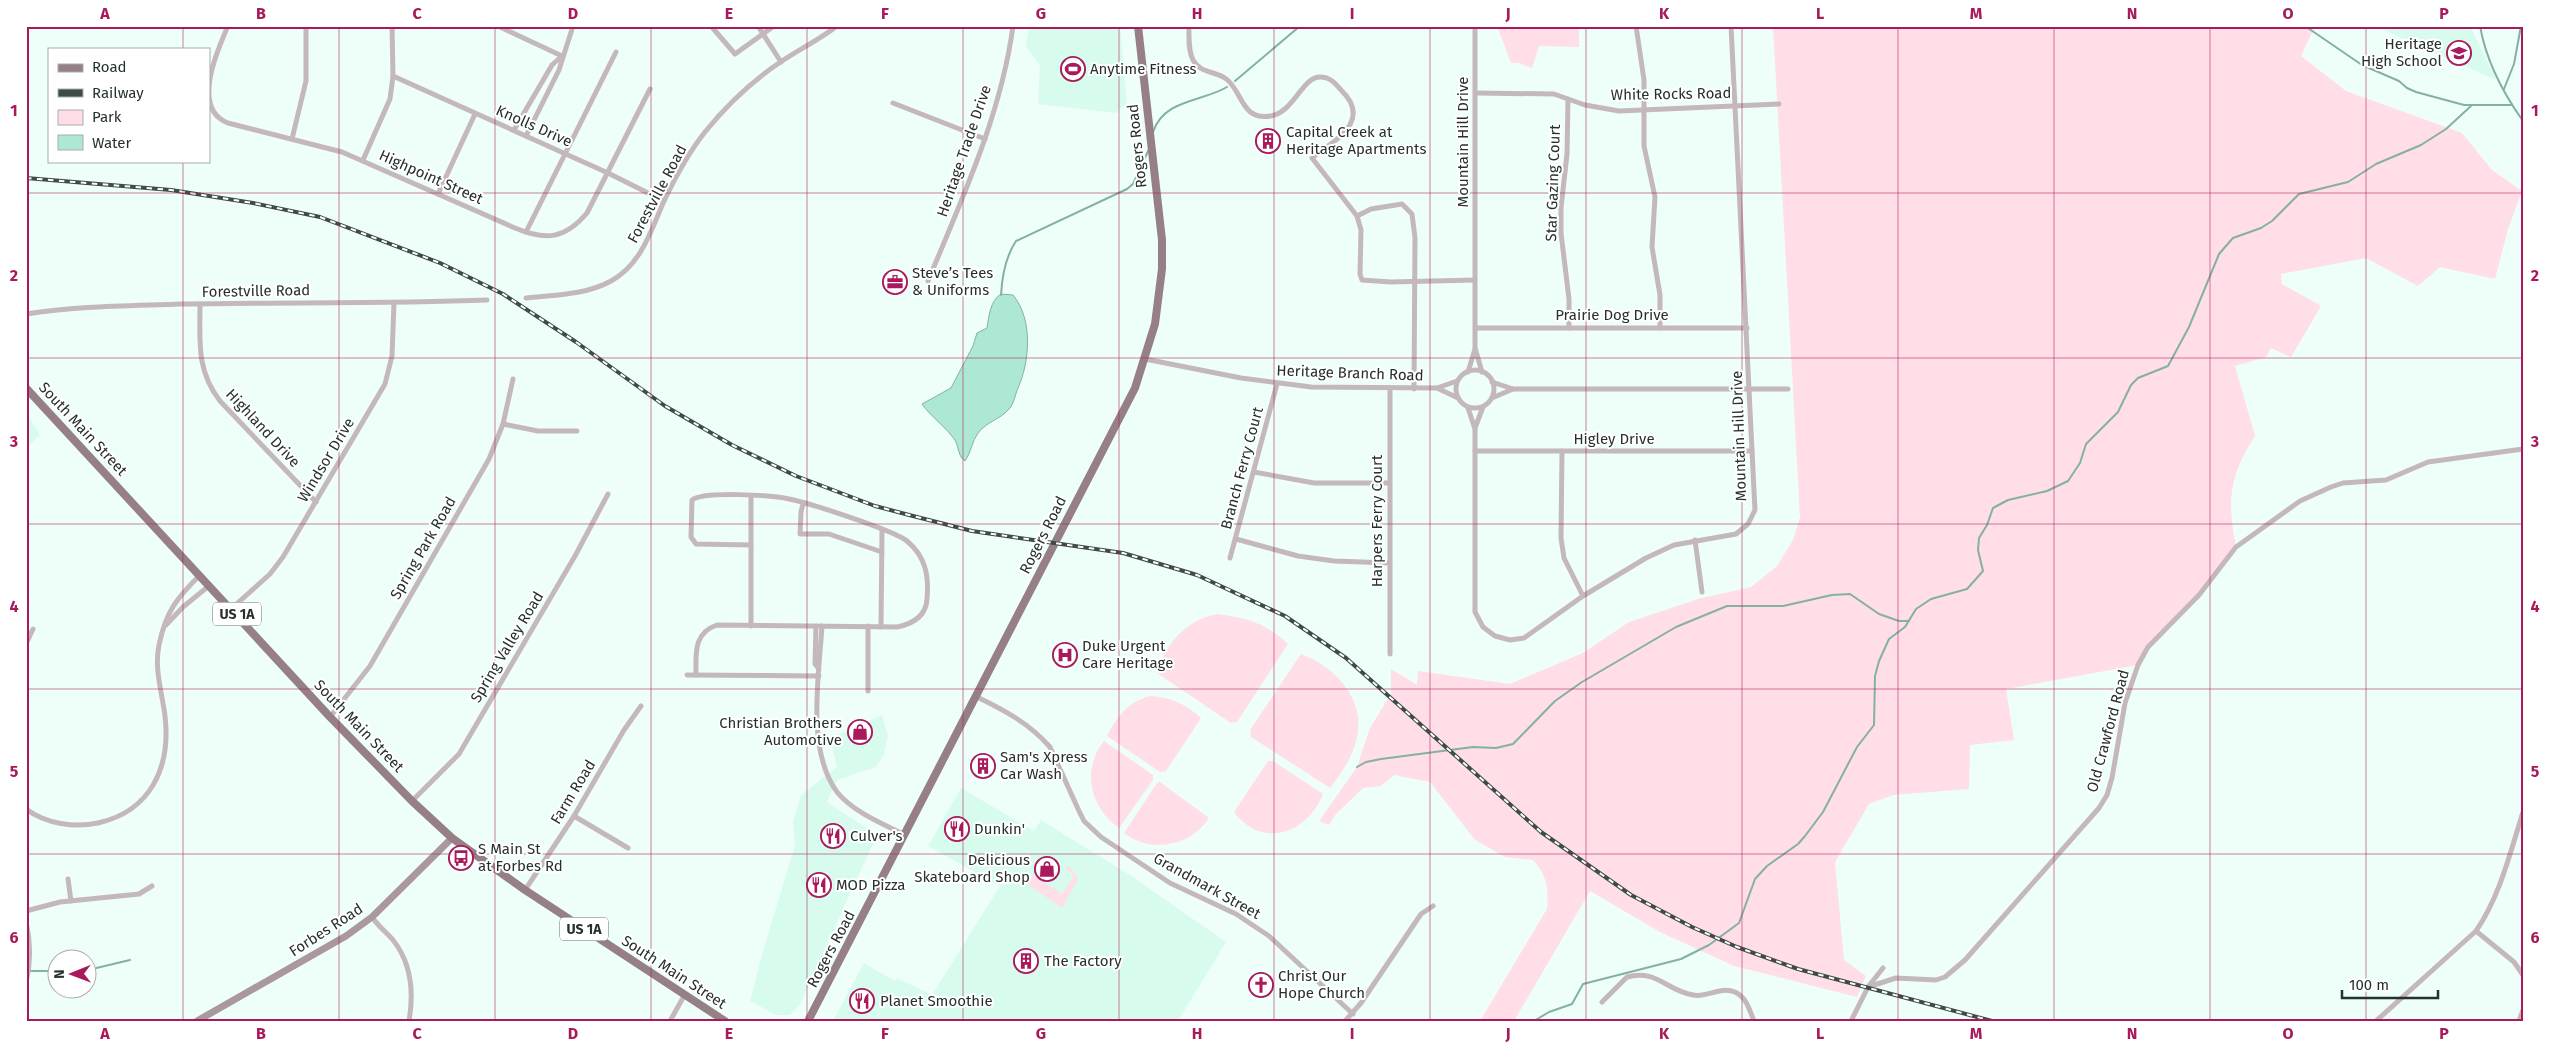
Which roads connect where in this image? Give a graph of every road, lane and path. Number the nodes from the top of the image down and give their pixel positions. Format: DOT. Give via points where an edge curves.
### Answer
graph roads {
  1 [pos="228,26"];
  2 [pos="306,26"];
  3 [pos="392,26"];
  4 [pos="498,26"];
  5 [pos="573,26"];
  6 [pos="712,26"];
  7 [pos="758,26"];
  8 [pos="774,26"];
  9 [pos="837,26"];
  10 [pos="1013,26"];
  11 [pos="1138,26"];
  12 [pos="1189,26"];
  13 [pos="1475,26"];
  14 [pos="1636,26"];
  15 [pos="1731,26"];
  16 [pos="764,34"];
  17 [pos="616,52"];
  18 [pos="562,56"];
  19 [pos="781,62"];
  20 [pos="393,76"];
  21 [pos="650,89"];
  22 [pos="1476,93"];
  23 [pos="1568,99"];
  24 [pos="893,103"];
  25 [pos="1779,104"];
  26 [pos="1735,106"];
  27 [pos="1644,110"];
  28 [pos="475,114"];
  29 [pos="514,130"];
  30 [pos="526,136"];
  31 [pos="292,139"];
  32 [pos="985,139"];
  33 [pos="565,154"];
  34 [pos="362,160"];
  35 [pos="608,173"];
  36 [pos="438,194"];
  37 [pos="664,201"];
  38 [pos="1357,216"];
  39 [pos="526,232"];
  40 [pos="1475,280"];
  41 [pos="1415,281"];
  42 [pos="928,282"];
  43 [pos="526,298"];
  44 [pos="487,300"];
  45 [pos="200,304"];
  46 [pos="394,304"];
  47 [pos="26,314"];
  48 [pos="1476,328"];
  49 [pos="1569,328"];
  50 [pos="1660,328"];
  51 [pos="1748,328"];
  52 [pos="1475,348"];
  53 [pos="1145,359"];
  54 [pos="1468,372"];
  55 [pos="1482,372"];
  56 [pos="513,379"];
  57 [pos="1457,381"];
  58 [pos="1492,382"];
  59 [pos="1277,384"];
  60 [pos="26,388"];
  61 [pos="1390,388"];
  62 [pos="1436,388"];
  63 [pos="1414,389"];
  64 [pos="1750,389"];
  65 [pos="1788,389"];
  66 [pos="1513,390"];
  67 [pos="1458,398"];
  68 [pos="1492,398"];
  69 [pos="1483,407"];
  70 [pos="1468,408"];
  71 [pos="504,424"];
  72 [pos="1475,429"];
  73 [pos="577,431"];
  74 [pos="2523,449"];
  75 [pos="1475,451"];
  76 [pos="1562,451"];
  77 [pos="1752,451"];
  78 [pos="1254,472"];
  79 [pos="1389,482"];
  80 [pos="608,494"];
  81 [pos="751,496"];
  82 [pos="316,502"];
  83 [pos="803,504"];
  84 [pos="882,530"];
  85 [pos="1236,539"];
  86 [pos="1695,540"];
  87 [pos="751,545"];
  88 [pos="882,552"];
  89 [pos="1230,558"];
  90 [pos="1390,563"];
  91 [pos="200,574"];
  92 [pos="210,585"];
  93 [pos="1702,592"];
  94 [pos="1583,596"];
  95 [pos="232,608"];
  96 [pos="165,625"];
  97 [pos="751,626"];
  98 [pos="819,626"];
  99 [pos="868,626"];
  100 [pos="881,626"];
  101 [pos="33,629"];
  102 [pos="26,644"];
  103 [pos="1390,654"];
  104 [pos="687,675"];
  105 [pos="696,675"];
  106 [pos="819,676"];
  107 [pos="868,691"];
  108 [pos="975,696"];
  109 [pos="641,706"];
  110 [pos="330,717"];
  111 [pos="412,801"];
  112 [pos="27,812"];
  113 [pos="2523,812"];
  114 [pos="574,816"];
  115 [pos="906,836"];
  116 [pos="452,838"];
  117 [pos="628,848"];
  118 [pos="68,879"];
  119 [pos="152,886"];
  120 [pos="525,890"];
  121 [pos="70,901"];
  122 [pos="1433,906"];
  123 [pos="26,911"];
  124 [pos="372,917"];
  125 [pos="26,922"];
  126 [pos="2476,931"];
  127 [pos="1883,968"];
  128 [pos="2523,975"];
  129 [pos="26,983"];
  130 [pos="1868,986"];
  131 [pos="684,996"];
  132 [pos="1602,1002"];
  133 [pos="2523,1010"];
  134 [pos="1353,1014"];
  135 [pos="197,1021"];
  136 [pos="409,1021"];
  137 [pos="670,1021"];
  138 [pos="725,1021"];
  139 [pos="808,1021"];
  140 [pos="1346,1021"];
  141 [pos="1754,1021"];
  142 [pos="1851,1021"];
  143 [pos="2376,1021"];
  144 [pos="2519,1021"];
  1 -- 31 [label="street, Highpoint Street" via="211,70 213,113 228,124"];
  2 -- 31 [label="street" via="306,81"];
  3 -- 20 [label="street"];
  4 -- 18 [label="street"];
  5 -- 18 [label="street"];
  6 -- 16 [label="street" via="735,54"];
  7 -- 16 [label="street"];
  8 -- 16 [label="street"];
  9 -- 19 [label="street, Forestville Road"];
  10 -- 32 [label="street, Heritage Trade Drive" via="1000,90"];
  11 -- 53 [label="main road, Rogers Road" via="1162,240 1160,296"];
  12 -- 38 [label="street" via="1192,59 1198,66 1229,82 1244,108 1254,114 1273,116 1286,108 1310,79 1317,77 1330,79 1349,98 1354,106 1352,121 1345,132 1312,158"];
  13 -- 22 [label="street, Mountain Hill Drive"];
  14 -- 27 [label="street"];
  15 -- 26 [label="street, Mountain Hill Drive"];
  16 -- 19 [label="street"];
  17 -- 33 [label="street"];
  18 -- 29 [label="street" via="541,81"];
  18 -- 30 [label="street" via="559,70"];
  19 -- 37 [label="street, Forestville Road" via="739,95 704,133"];
  20 -- 28 [label="street, Knolls Drive"];
  20 -- 34 [label="street" via="388,105"];
  21 -- 35 [label="street, Highpoint Street"];
  22 -- 23 [label="street, White Rocks Road" via="1554,94"];
  22 -- 40 [label="street, Mountain Hill Drive"];
  23 -- 27 [label="street, White Rocks Road" via="1619,111"];
  23 -- 49 [label="street, Star Gazing Court" via="1561,225 1569,290"];
  24 -- 32 [label="street"];
  25 -- 26 [label="street, White Rocks Road"];
  26 -- 27 [label="street, White Rocks Road"];
  26 -- 51 [label="street, Mountain Hill Drive"];
  27 -- 50 [label="street" via="1644,146 1655,198 1652,247 1660,295"];
  28 -- 29 [label="street, Knolls Drive"];
  28 -- 36 [label="street"];
  29 -- 30 [label="street, Knolls Drive"];
  30 -- 33 [label="street, Knolls Drive"];
  31 -- 34 [label="street, Highpoint Street"];
  32 -- 42 [label="street, Heritage Trade Drive"];
  33 -- 35 [label="street, Knolls Drive"];
  33 -- 39 [label="street"];
  34 -- 36 [label="street, Highpoint Street"];
  35 -- 37 [label="street, Knolls Drive"];
  35 -- 39 [label="street, Highpoint Street" via="587,213 578,223 559,235"];
  36 -- 39 [label="street, Highpoint Street"];
  37 -- 43 [label="street, Forestville Road" via="652,234 643,248 628,268 612,281 561,295"];
  38 -- 41 [label="street" via="1361,230 1362,280"];
  38 -- 41 [label="street" via="1371,209 1402,204 1412,214"];
  40 -- 41 [label="street"];
  40 -- 48 [label="street, Mountain Hill Drive"];
  41 -- 63 [label="street"];
  44 -- 46 [label="street, Forestville Road"];
  45 -- 46 [label="street, Forestville Road"];
  45 -- 47 [label="street, Forestville Road" via="113,306"];
  45 -- 82 [label="street, Highland Drive" via="200,357 208,386"];
  46 -- 82 [label="street, Windsor Drive" via="390,370 385,384"];
  48 -- 49 [label="street, Prairie Dog Drive"];
  48 -- 52 [label="street, Mountain Hill Drive"];
  49 -- 50 [label="street, Prairie Dog Drive"];
  50 -- 51 [label="street, Prairie Dog Drive"];
  51 -- 64 [label="street, Mountain Hill Drive"];
  52 -- 54 [label="street, Mountain Hill Drive"];
  52 -- 55 [label="street, Mountain Hill Drive"];
  53 -- 59 [label="street, Heritage Branch Road"];
  53 -- 108 [label="main road, Rogers Road" via="1134,388"];
  54 -- 55 [label="street"];
  54 -- 57 [label="street"];
  55 -- 58 [label="street"];
  56 -- 71 [label="street, Spring Park Road"];
  57 -- 62 [label="street, Heritage Branch Road"];
  57 -- 67 [label="street"];
  58 -- 66 [label="street"];
  58 -- 68 [label="street"];
  59 -- 61 [label="street, Heritage Branch Road"];
  59 -- 78 [label="street, Branch Ferry Court"];
  60 -- 91 [label="main road, South Main Street / US 1A"];
  61 -- 63 [label="street, Heritage Branch Road"];
  61 -- 79 [label="street, Harpers Ferry Court"];
  62 -- 63 [label="street, Heritage Branch Road"];
  62 -- 67 [label="street, Heritage Branch Road"];
  64 -- 65 [label="street"];
  64 -- 66 [label="street"];
  64 -- 77 [label="street, Mountain Hill Drive"];
  66 -- 68 [label="street"];
  67 -- 70 [label="street"];
  68 -- 69 [label="street"];
  69 -- 70 [label="street"];
  69 -- 72 [label="street, Mountain Hill Drive"];
  70 -- 72 [label="street, Mountain Hill Drive"];
  71 -- 73 [label="street" via="538,431"];
  71 -- 110 [label="street, Spring Park Road" via="489,460 370,666"];
  72 -- 75 [label="street, Mountain Hill Drive"];
  74 -- 130 [label="street, Old Crawford Road" via="2428,462 2386,480 2331,486 2300,501 2236,547 2199,595 2148,648 2138,665 2125,703 2112,778 2099,808 1965,960 1945,978 1896,978"];
  75 -- 76 [label="street, Higley Drive"];
  75 -- 94 [label="street, Mountain Hill Drive" via="1475,612 1483,627 1495,636 1510,640 1524,638"];
  76 -- 77 [label="street, Higley Drive"];
  76 -- 94 [label="street" via="1564,558"];
  77 -- 86 [label="street, Mountain Hill Drive" via="1755,510 1748,524 1736,534"];
  78 -- 79 [label="street" via="1314,482"];
  78 -- 85 [label="street, Branch Ferry Court"];
  79 -- 90 [label="street, Harpers Ferry Court"];
  80 -- 111 [label="street, Spring Valley Road" via="458,754"];
  81 -- 83 [label="street" via="788,499"];
  81 -- 87 [label="street"];
  81 -- 87 [label="street" via="696,497 690,504 691,536 696,544"];
  82 -- 95 [label="street, Windsor Drive" via="270,574"];
  83 -- 84 [label="street"];
  83 -- 88 [label="street" via="800,534 828,534"];
  84 -- 88 [label="street"];
  84 -- 100 [label="street" via="896,535 914,549 928,570 928,593 925,611 918,619 908,624"];
  85 -- 89 [label="street, Branch Ferry Court"];
  85 -- 90 [label="street" via="1298,556"];
  86 -- 93 [label="street"];
  86 -- 94 [label="street, Mountain Hill Drive" via="1674,545 1646,558"];
  87 -- 97 [label="street"];
  88 -- 100 [label="street"];
  90 -- 103 [label="street, Harpers Ferry Court"];
  91 -- 92 [label="main road, South Main Street / US 1A"];
  91 -- 96 [label="street" via="175,600"];
  92 -- 95 [label="main road, South Main Street / US 1A"];
  92 -- 96 [label="street"];
  95 -- 110 [label="main road, South Main Street / US 1A"];
  96 -- 112 [label="street" via="156,659 166,739 154,787 123,815 84,826 64,825"];
  97 -- 98 [label="street"];
  97 -- 105 [label="street" via="717,625 704,632 696,645"];
  98 -- 99 [label="street"];
  98 -- 106 [label="street" via="815,664"];
  99 -- 100 [label="street"];
  99 -- 107 [label="street"];
  101 -- 102 [label="street"];
  104 -- 105 [label="street"];
  105 -- 106 [label="street"];
  106 -- 115 [label="street" via="818,737 822,765 838,792 862,812"];
  108 -- 115 [label="main road, Rogers Road"];
  108 -- 134 [label="street, Grandmark Street" via="1017,718 1045,741 1084,820 1101,837 1170,883 1236,914 1269,936"];
  109 -- 114 [label="street, Farm Road"];
  110 -- 111 [label="main road, South Main Street / US 1A"];
  111 -- 116 [label="main road, South Main Street / US 1A"];
  113 -- 126 [label="street" via="2499,889"];
  114 -- 117 [label="street"];
  114 -- 120 [label="street, Farm Road"];
  115 -- 139 [label="main road, Rogers Road"];
  116 -- 120 [label="main road, South Main Street / US 1A"];
  116 -- 124 [label="street, Forbes Road"];
  118 -- 121 [label="street"];
  119 -- 121 [label="street" via="139,894"];
  120 -- 131 [label="main road, South Main Street / US 1A"];
  121 -- 123 [label="street"];
  122 -- 134 [label="street" via="1421,914"];
  124 -- 135 [label="street, Forbes Road" via="313,956"];
  124 -- 136 [label="street" via="393,941 409,971 412,1002"];
  125 -- 129 [label="street" via="30,941 30,968"];
  126 -- 128 [label="street" via="2514,962"];
  126 -- 143 [label="street"];
  127 -- 130 [label="street"];
  130 -- 142 [label="street"];
  131 -- 137 [label="street"];
  131 -- 138 [label="main road, South Main Street / US 1A"];
  132 -- 141 [label="street" via="1627,977 1649,975 1692,995 1727,990 1736,993 1746,1001"];
  133 -- 144 [label="street"];
  134 -- 140 [label="street"];
}
